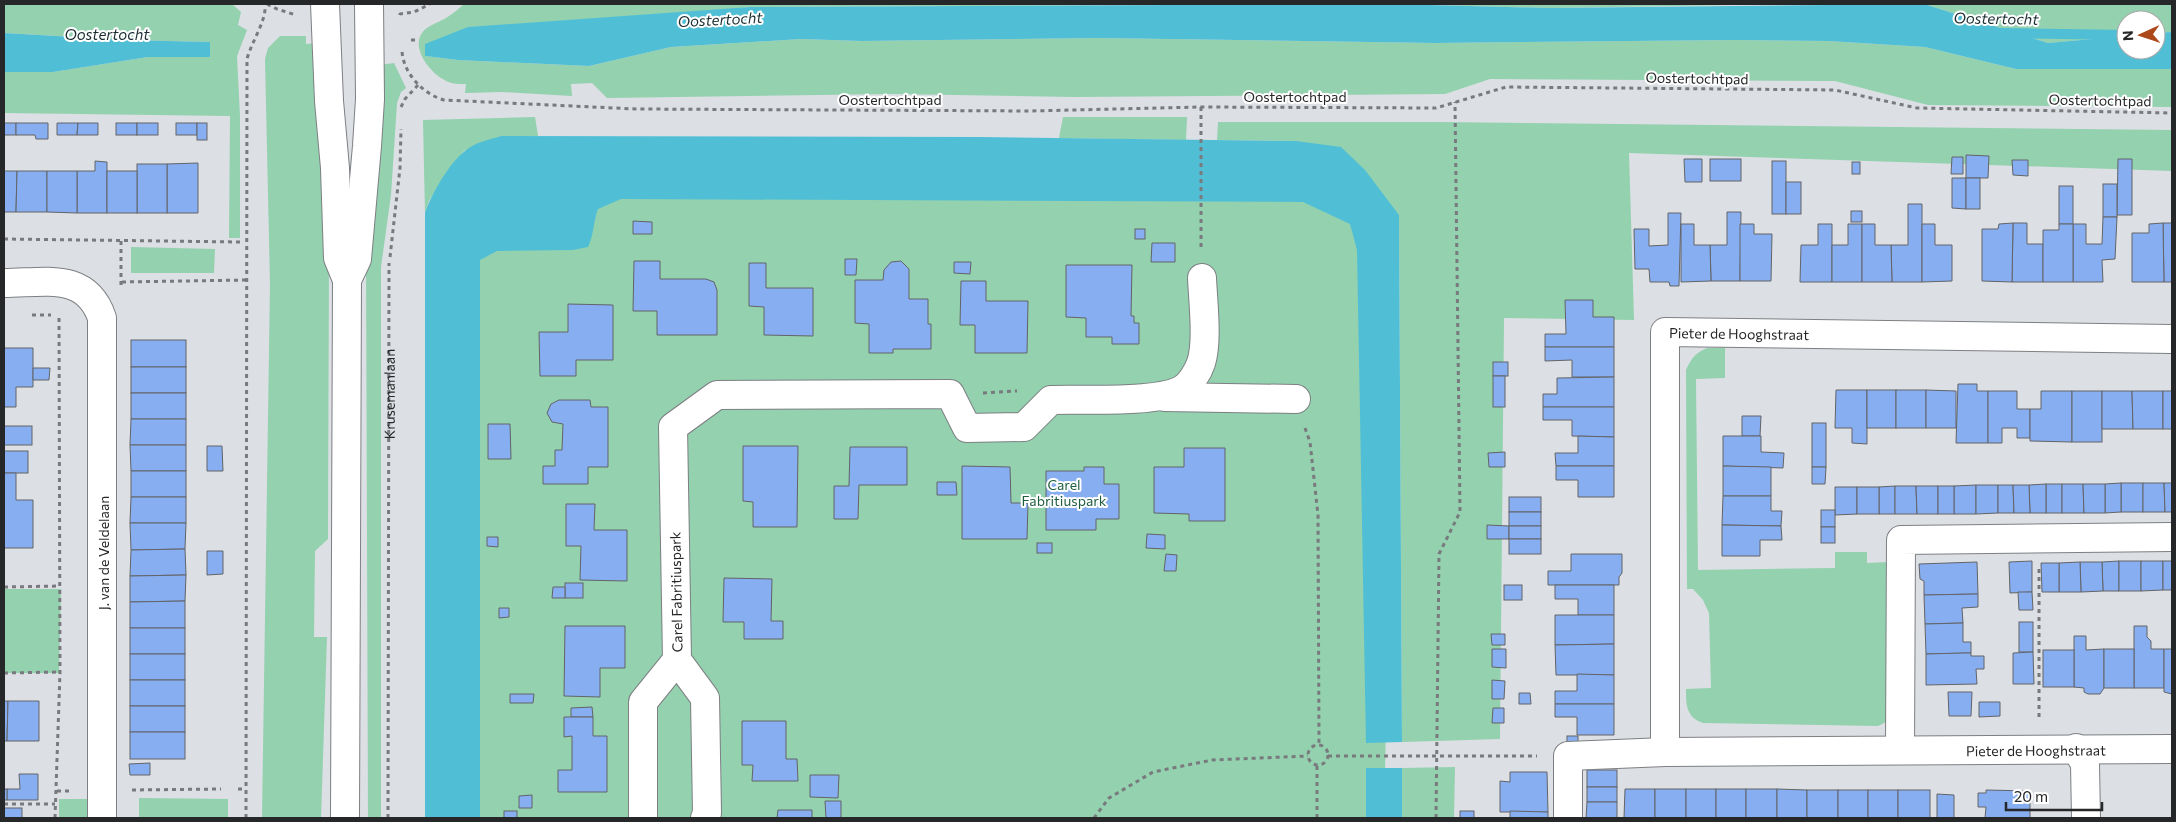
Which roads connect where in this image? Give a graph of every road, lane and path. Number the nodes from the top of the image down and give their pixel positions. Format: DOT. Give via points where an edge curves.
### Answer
graph roads {
  1 [pos="325,4"];
  2 [pos="369,4"];
  3 [pos="430,4"];
  4 [pos="266,5"];
  5 [pos="298,15"];
  6 [pos="401,19"];
  7 [pos="411,40"];
  8 [pos="416,40"];
  9 [pos="402,44"];
  10 [pos="418,84"];
  11 [pos="1456,102"];
  12 [pos="1201,107"];
  13 [pos="2172,113"];
  14 [pos="401,115"];
  15 [pos="401,122"];
  16 [pos="4,239"];
  17 [pos="241,242"];
  18 [pos="1202,278"];
  19 [pos="247,280"];
  20 [pos="347,280"];
  21 [pos="4,283"];
  22 [pos="88,292"];
  23 [pos="23,315"];
  24 [pos="2172,339"];
  25 [pos="950,394"];
  26 [pos="1163,396"];
  27 [pos="1296,399"];
  28 [pos="1051,400"];
  29 [pos="2172,537"];
  30 [pos="2039,538"];
  31 [pos="60,586"];
  32 [pos="4,587"];
  33 [pos="677,660"];
  34 [pos="60,672"];
  35 [pos="4,673"];
  36 [pos="1319,745"];
  37 [pos="2076,748"];
  38 [pos="2039,749"];
  39 [pos="2172,749"];
  40 [pos="1900,750"];
  41 [pos="1665,752"];
  42 [pos="1436,755"];
  43 [pos="1308,756"];
  44 [pos="1328,756"];
  45 [pos="1568,756"];
  46 [pos="1317,766"];
  47 [pos="221,789"];
  48 [pos="238,789"];
  49 [pos="102,790"];
  50 [pos="246,790"];
  51 [pos="57,791"];
  52 [pos="4,804"];
  53 [pos="55,804"];
  54 [pos="55,818"];
  55 [pos="102,818"];
  56 [pos="246,818"];
  57 [pos="345,818"];
  58 [pos="388,818"];
  59 [pos="643,818"];
  60 [pos="705,818"];
  61 [pos="1094,818"];
  62 [pos="1316,818"];
  63 [pos="1436,818"];
  64 [pos="1568,818"];
  65 [pos="2086,818"];
  1 -- 20 [label="street" via="338,258"];
  2 -- 20 [label="street" via="367,146 357,259"];
  3 -- 6 [label="path" via="414,12 400,14"];
  4 -- 5 [label="path"];
  4 -- 19 [label="path" via="266,15 247,59"];
  7 -- 8 [label="path"];
  9 -- 10 [label="path" via="405,65"];
  10 -- 12 [label="path, Oostertochtpad" via="432,96 451,101 636,109 1031,111"];
  10 -- 14 [label="path" via="405,99"];
  11 -- 12 [label="path, Oostertochtpad" via="1436,108"];
  11 -- 13 [label="path, Oostertochtpad" via="1506,87 1835,90 1917,108"];
  11 -- 42 [label="path" via="1460,512 1439,554"];
  12 -- 18 [label="path"];
  15 -- 58 [label="path, Krusemanlaan" via="400,168 388,280"];
  16 -- 17 [label="path"];
  18 -- 26 [label="street" via="1204,348 1201,362 1194,377 1182,389"];
  19 -- 22 [label="path" via="121,282"];
  19 -- 50 [label="path"];
  20 -- 57 [label="street"];
  21 -- 22 [label="street" via="64,282"];
  22 -- 49 [label="street, J. van de Veldelaan" via="102,318"];
  23 -- 31 [label="path" via="60,315"];
  24 -- 41 [label="street, Pieter de Hooghstraat" via="1664,332"];
  25 -- 28 [label="path" via="1025,391"];
  25 -- 28 [label="street" via="967,428 1024,427"];
  25 -- 33 [label="street, Carel Fabritiuspark" via="717,395 673,427"];
  26 -- 27 [label="street"];
  26 -- 28 [label="street"];
  27 -- 36 [label="path" via="1310,442 1318,515"];
  29 -- 30 [label="street"];
  30 -- 38 [label="path"];
  30 -- 40 [label="street" via="1901,540"];
  31 -- 32 [label="path"];
  31 -- 34 [label="path"];
  33 -- 59 [label="street, Carel Fabritiuspark" via="643,702"];
  33 -- 60 [label="street, Carel Fabritiuspark" via="705,698"];
  34 -- 35 [label="path"];
  34 -- 51 [label="path"];
  36 -- 43 [label="path" via="1310,749"];
  36 -- 44 [label="path" via="1325,748"];
  37 -- 38 [label="street, Pieter de Hooghstraat"];
  37 -- 39 [label="street, Pieter de Hooghstraat"];
  37 -- 65 [label="street" via="2085,764"];
  38 -- 40 [label="street, Pieter de Hooghstraat"];
  40 -- 41 [label="street, Pieter de Hooghstraat"];
  41 -- 45 [label="street, Pieter de Hooghstraat"];
  42 -- 44 [label="path"];
  42 -- 45 [label="path"];
  42 -- 63 [label="path"];
  43 -- 46 [label="path"];
  43 -- 61 [label="path" via="1212,760 1154,772 1109,798"];
  44 -- 46 [label="path"];
  45 -- 64 [label="street"];
  46 -- 62 [label="path"];
  47 -- 49 [label="path"];
  48 -- 50 [label="path"];
  49 -- 51 [label="path"];
  49 -- 55 [label="street, J. van de Veldelaan"];
  50 -- 56 [label="path"];
  51 -- 53 [label="path"];
  52 -- 53 [label="path"];
  53 -- 54 [label="path"];
}
